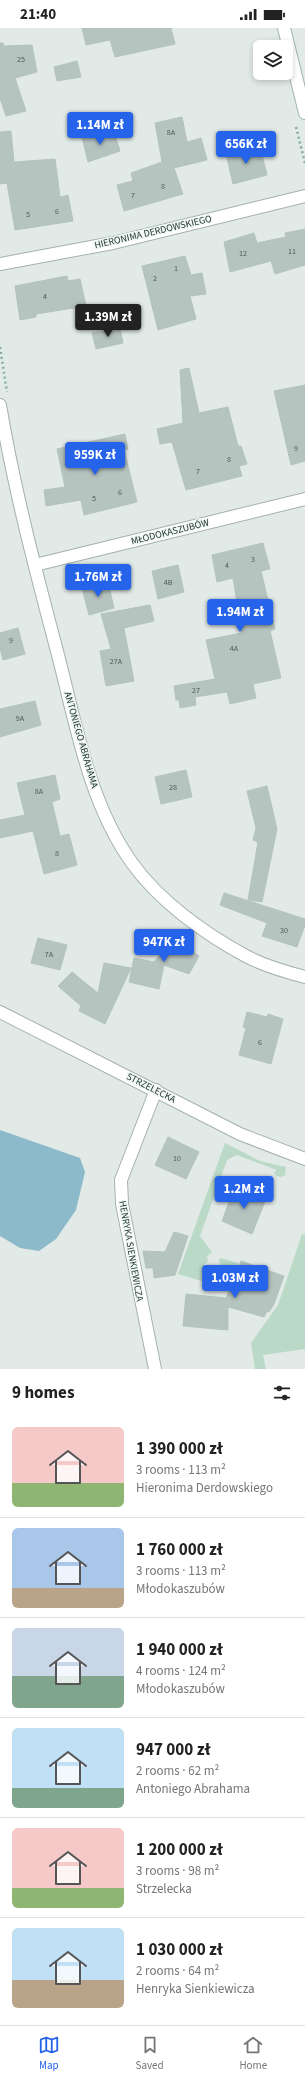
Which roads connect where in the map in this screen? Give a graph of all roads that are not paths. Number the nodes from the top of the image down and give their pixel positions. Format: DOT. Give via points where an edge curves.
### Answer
graph roads {
  1 [pos="284,28"];
  2 [pos="305,113"];
  3 [pos="305,196"];
  4 [pos="0,264"];
  5 [pos="4,401"];
  6 [pos="305,498"];
  7 [pos="35,565"];
  8 [pos="305,977"];
  9 [pos="0,1012"];
  10 [pos="156,1090"];
  11 [pos="305,1159"];
  12 [pos="155,1369"];
  1 -- 2 [label="street"];
  3 -- 4 [label="street, HIERONIMA DERDOWSKIEGO" via="112,243"];
  5 -- 7 [label="street, ANTONIEGO ABRAHAMA" via="9,463"];
  6 -- 7 [label="street, MŁODOKASZUBÓW"];
  7 -- 8 [label="street, ANTONIEGO ABRAHAMA" via="83,752 103,812 132,863 167,901 204,930 247,957"];
  9 -- 10 [label="street, STRZELECKA"];
  10 -- 11 [label="street, STRZELECKA" via="240,1134"];
  10 -- 12 [label="street, HENRYKA SIENKIEWICZA" via="120,1180 122,1204"];
}
